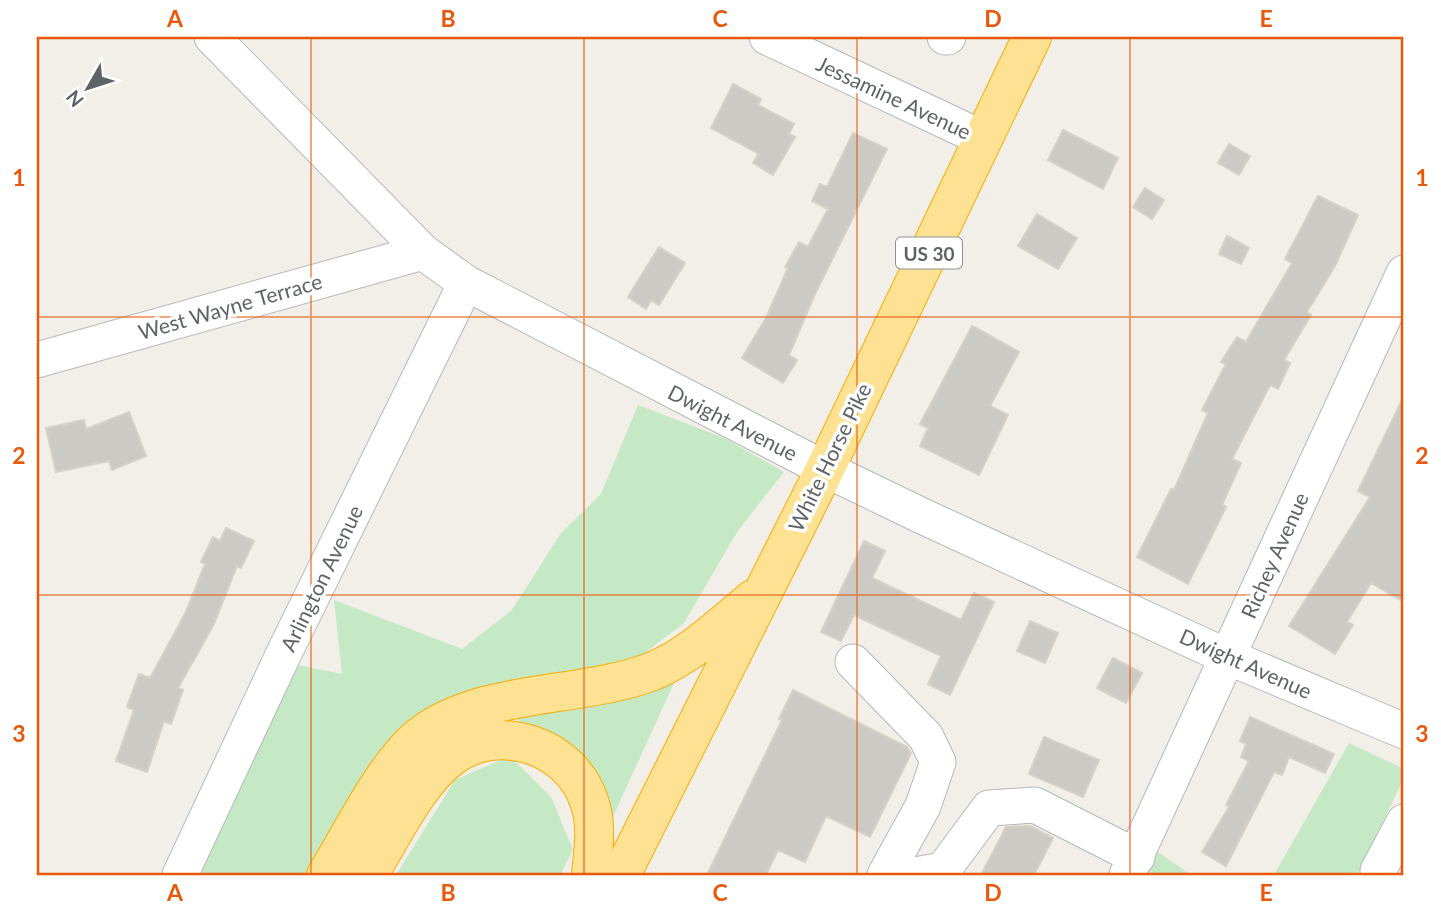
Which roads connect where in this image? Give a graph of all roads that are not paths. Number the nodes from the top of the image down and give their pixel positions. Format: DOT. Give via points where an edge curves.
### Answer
graph roads {
  1 [pos="212,37"];
  2 [pos="766,37"];
  3 [pos="1032,37"];
  4 [pos="984,139"];
  5 [pos="423,252"];
  6 [pos="1404,273"];
  7 [pos="466,283"];
  8 [pos="37,360"];
  9 [pos="825,469"];
  10 [pos="762,591"];
  11 [pos="1228,657"];
  12 [pos="853,662"];
  13 [pos="1404,731"];
  14 [pos="1404,822"];
  15 [pos="1132,866"];
  16 [pos="1378,871"];
  17 [pos="180,875"];
  18 [pos="326,875"];
  19 [pos="368,875"];
  20 [pos="592,875"];
  21 [pos="621,875"];
  22 [pos="885,875"];
  23 [pos="915,875"];
  1 -- 5 [label="street, Dwight Avenue"];
  2 -- 4 [label="street, Jessamine Avenue"];
  3 -- 4 [label="highway, White Horse Pike / US 30"];
  4 -- 9 [label="highway, White Horse Pike / US 30"];
  5 -- 7 [label="street, Dwight Avenue"];
  5 -- 8 [label="street, West Wayne Terrace"];
  6 -- 11 [label="street, Richey Avenue"];
  7 -- 9 [label="street, Dwight Avenue"];
  7 -- 17 [label="street, Arlington Avenue"];
  9 -- 10 [label="highway, White Horse Pike / US 30"];
  9 -- 11 [label="street, Dwight Avenue"];
  10 -- 18 [label="highway" via="697,645 652,671 488,706 429,730 393,767"];
  10 -- 21 [label="highway, White Horse Pike / US 30"];
  11 -- 13 [label="street, Dwight Avenue"];
  11 -- 15 [label="street, Richey Avenue"];
  12 -- 22 [label="street" via="926,737 938,762 923,806"];
  14 -- 16 [label="street"];
  15 -- 23 [label="street" via="1035,805 989,808 943,870"];
  19 -- 20 [label="highway" via="434,772 474,745 504,739 534,745 555,756 579,782 593,815"];
}
